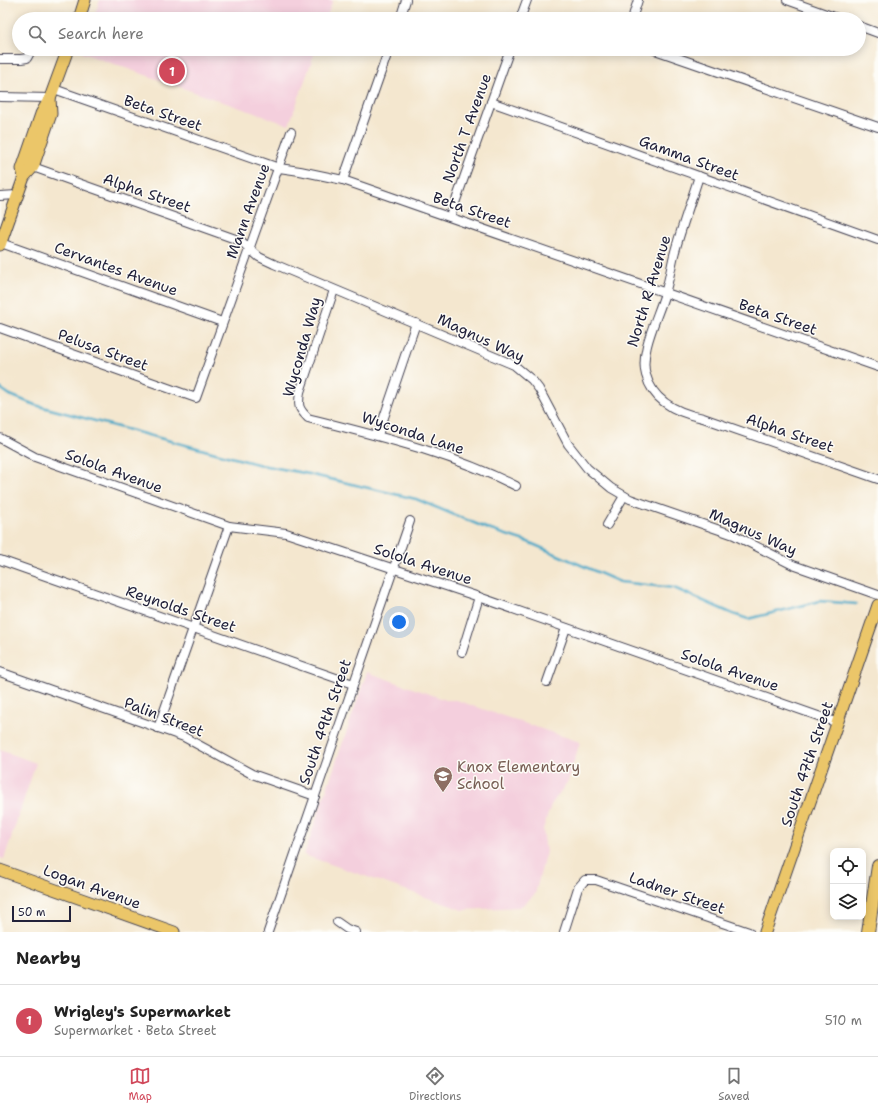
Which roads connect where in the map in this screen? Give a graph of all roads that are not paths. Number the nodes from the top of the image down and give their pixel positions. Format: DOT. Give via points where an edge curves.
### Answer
graph roads {
  1 [pos="85,0"];
  2 [pos="406,0"];
  3 [pos="527,0"];
  4 [pos="638,0"];
  5 [pos="787,0"];
  6 [pos="81,12"];
  7 [pos="402,12"];
  8 [pos="523,12"];
  9 [pos="634,12"];
  10 [pos="820,12"];
  11 [pos="866,29"];
  12 [pos="878,33"];
  13 [pos="28,56"];
  14 [pos="66,56"];
  15 [pos="387,56"];
  16 [pos="507,56"];
  17 [pos="672,56"];
  18 [pos="0,59"];
  19 [pos="52,94"];
  20 [pos="0,98"];
  21 [pos="491,102"];
  22 [pos="878,127"];
  23 [pos="291,132"];
  24 [pos="33,167"];
  25 [pos="278,168"];
  26 [pos="698,176"];
  27 [pos="24,177"];
  28 [pos="343,180"];
  29 [pos="17,195"];
  30 [pos="0,196"];
  31 [pos="450,217"];
  32 [pos="878,240"];
  33 [pos="0,244"];
  34 [pos="250,249"];
  35 [pos="334,290"];
  36 [pos="665,293"];
  37 [pos="222,322"];
  38 [pos="416,323"];
  39 [pos="0,328"];
  40 [pos="878,367"];
  41 [pos="196,398"];
  42 [pos="301,412"];
  43 [pos="692,415"];
  44 [pos="378,435"];
  45 [pos="0,438"];
  46 [pos="878,478"];
  47 [pos="516,486"];
  48 [pos="624,496"];
  49 [pos="410,521"];
  50 [pos="607,525"];
  51 [pos="229,526"];
  52 [pos="0,560"];
  53 [pos="393,569"];
  54 [pos="878,595"];
  55 [pos="479,597"];
  56 [pos="878,605"];
  57 [pos="193,628"];
  58 [pos="566,628"];
  59 [pos="462,652"];
  60 [pos="0,672"];
  61 [pos="547,682"];
  62 [pos="353,684"];
  63 [pos="838,723"];
  64 [pos="158,728"];
  65 [pos="315,796"];
  66 [pos="878,866"];
  67 [pos="0,870"];
  68 [pos="337,922"];
  69 [pos="174,932"];
  70 [pos="268,932"];
  71 [pos="356,932"];
  72 [pos="564,932"];
  73 [pos="749,932"];
  74 [pos="765,932"];
  75 [pos="868,932"];
  1 -- 6 [label="main road"];
  2 -- 7 [label="street"];
  3 -- 8 [label="street"];
  4 -- 9 [label="street"];
  5 -- 10 [label="street"];
  11 -- 12 [label="street"];
  13 -- 18 [label="street" via="22,59"];
  14 -- 19 [label="main road"];
  15 -- 28 [label="street"];
  16 -- 21 [label="street, North T Avenue"];
  17 -- 22 [label="street"];
  19 -- 20 [label="street, Beta Street"];
  19 -- 24 [label="main road" via="51,114"];
  19 -- 25 [label="street, Beta Street"];
  19 -- 27 [label="main road" via="40,114 22,169"];
  21 -- 26 [label="street, Gamma Street"];
  21 -- 31 [label="street, North T Avenue"];
  23 -- 25 [label="street, Mann Avenue"];
  24 -- 27 [label="main road"];
  24 -- 34 [label="street, Alpha Street" via="241,241"];
  25 -- 28 [label="street, Beta Street" via="300,170"];
  25 -- 34 [label="street, Mann Avenue"];
  26 -- 32 [label="street, Gamma Street"];
  26 -- 36 [label="street, North R Avenue"];
  27 -- 29 [label="main road"];
  28 -- 31 [label="street, Beta Street"];
  29 -- 30 [label="street"];
  29 -- 33 [label="main road"];
  31 -- 36 [label="street, Beta Street"];
  33 -- 37 [label="street, Cervantes Avenue"];
  34 -- 35 [label="street, Magnus Way" via="259,257"];
  34 -- 37 [label="street, Mann Avenue"];
  35 -- 38 [label="street, Magnus Way"];
  35 -- 42 [label="street, Wyconda Way" via="300,392 298,400"];
  36 -- 40 [label="street, Beta Street"];
  36 -- 43 [label="street, North R Avenue" via="646,349 646,376 653,392 662,402"];
  37 -- 41 [label="street, Mann Avenue"];
  38 -- 44 [label="street"];
  38 -- 48 [label="street, Magnus Way" via="514,365 532,380 542,394 568,444 586,468"];
  39 -- 41 [label="street, Pelusa Street"];
  42 -- 44 [label="street, Wyconda Lane" via="308,418"];
  43 -- 46 [label="street, Alpha Street"];
  44 -- 47 [label="street, Wyconda Lane" via="441,455"];
  45 -- 51 [label="street, Solola Avenue" via="35,457"];
  48 -- 50 [label="street"];
  48 -- 54 [label="street, Magnus Way" via="734,535 793,565"];
  49 -- 53 [label="street, South 49th Street"];
  51 -- 53 [label="street, Solola Avenue" via="286,533"];
  51 -- 57 [label="street"];
  52 -- 57 [label="street, Reynolds Street"];
  53 -- 55 [label="street, Solola Avenue"];
  53 -- 62 [label="street, South 49th Street"];
  55 -- 58 [label="street, Solola Avenue"];
  55 -- 59 [label="street"];
  56 -- 63 [label="main road, South 47th Street"];
  57 -- 62 [label="street, Reynolds Street"];
  57 -- 64 [label="street"];
  58 -- 61 [label="street"];
  58 -- 63 [label="street, Solola Avenue"];
  60 -- 64 [label="street, Palin Street"];
  62 -- 65 [label="street, South 49th Street"];
  63 -- 74 [label="main road, South 47th Street"];
  64 -- 65 [label="street, Palin Street" via="184,737 259,778"];
  65 -- 70 [label="street, South 49th Street"];
  66 -- 75 [label="highway"];
  67 -- 69 [label="main road, Logan Avenue"];
  68 -- 71 [label="street"];
  72 -- 73 [label="street, Ladner Street" via="578,888 585,880 596,880"];
}
